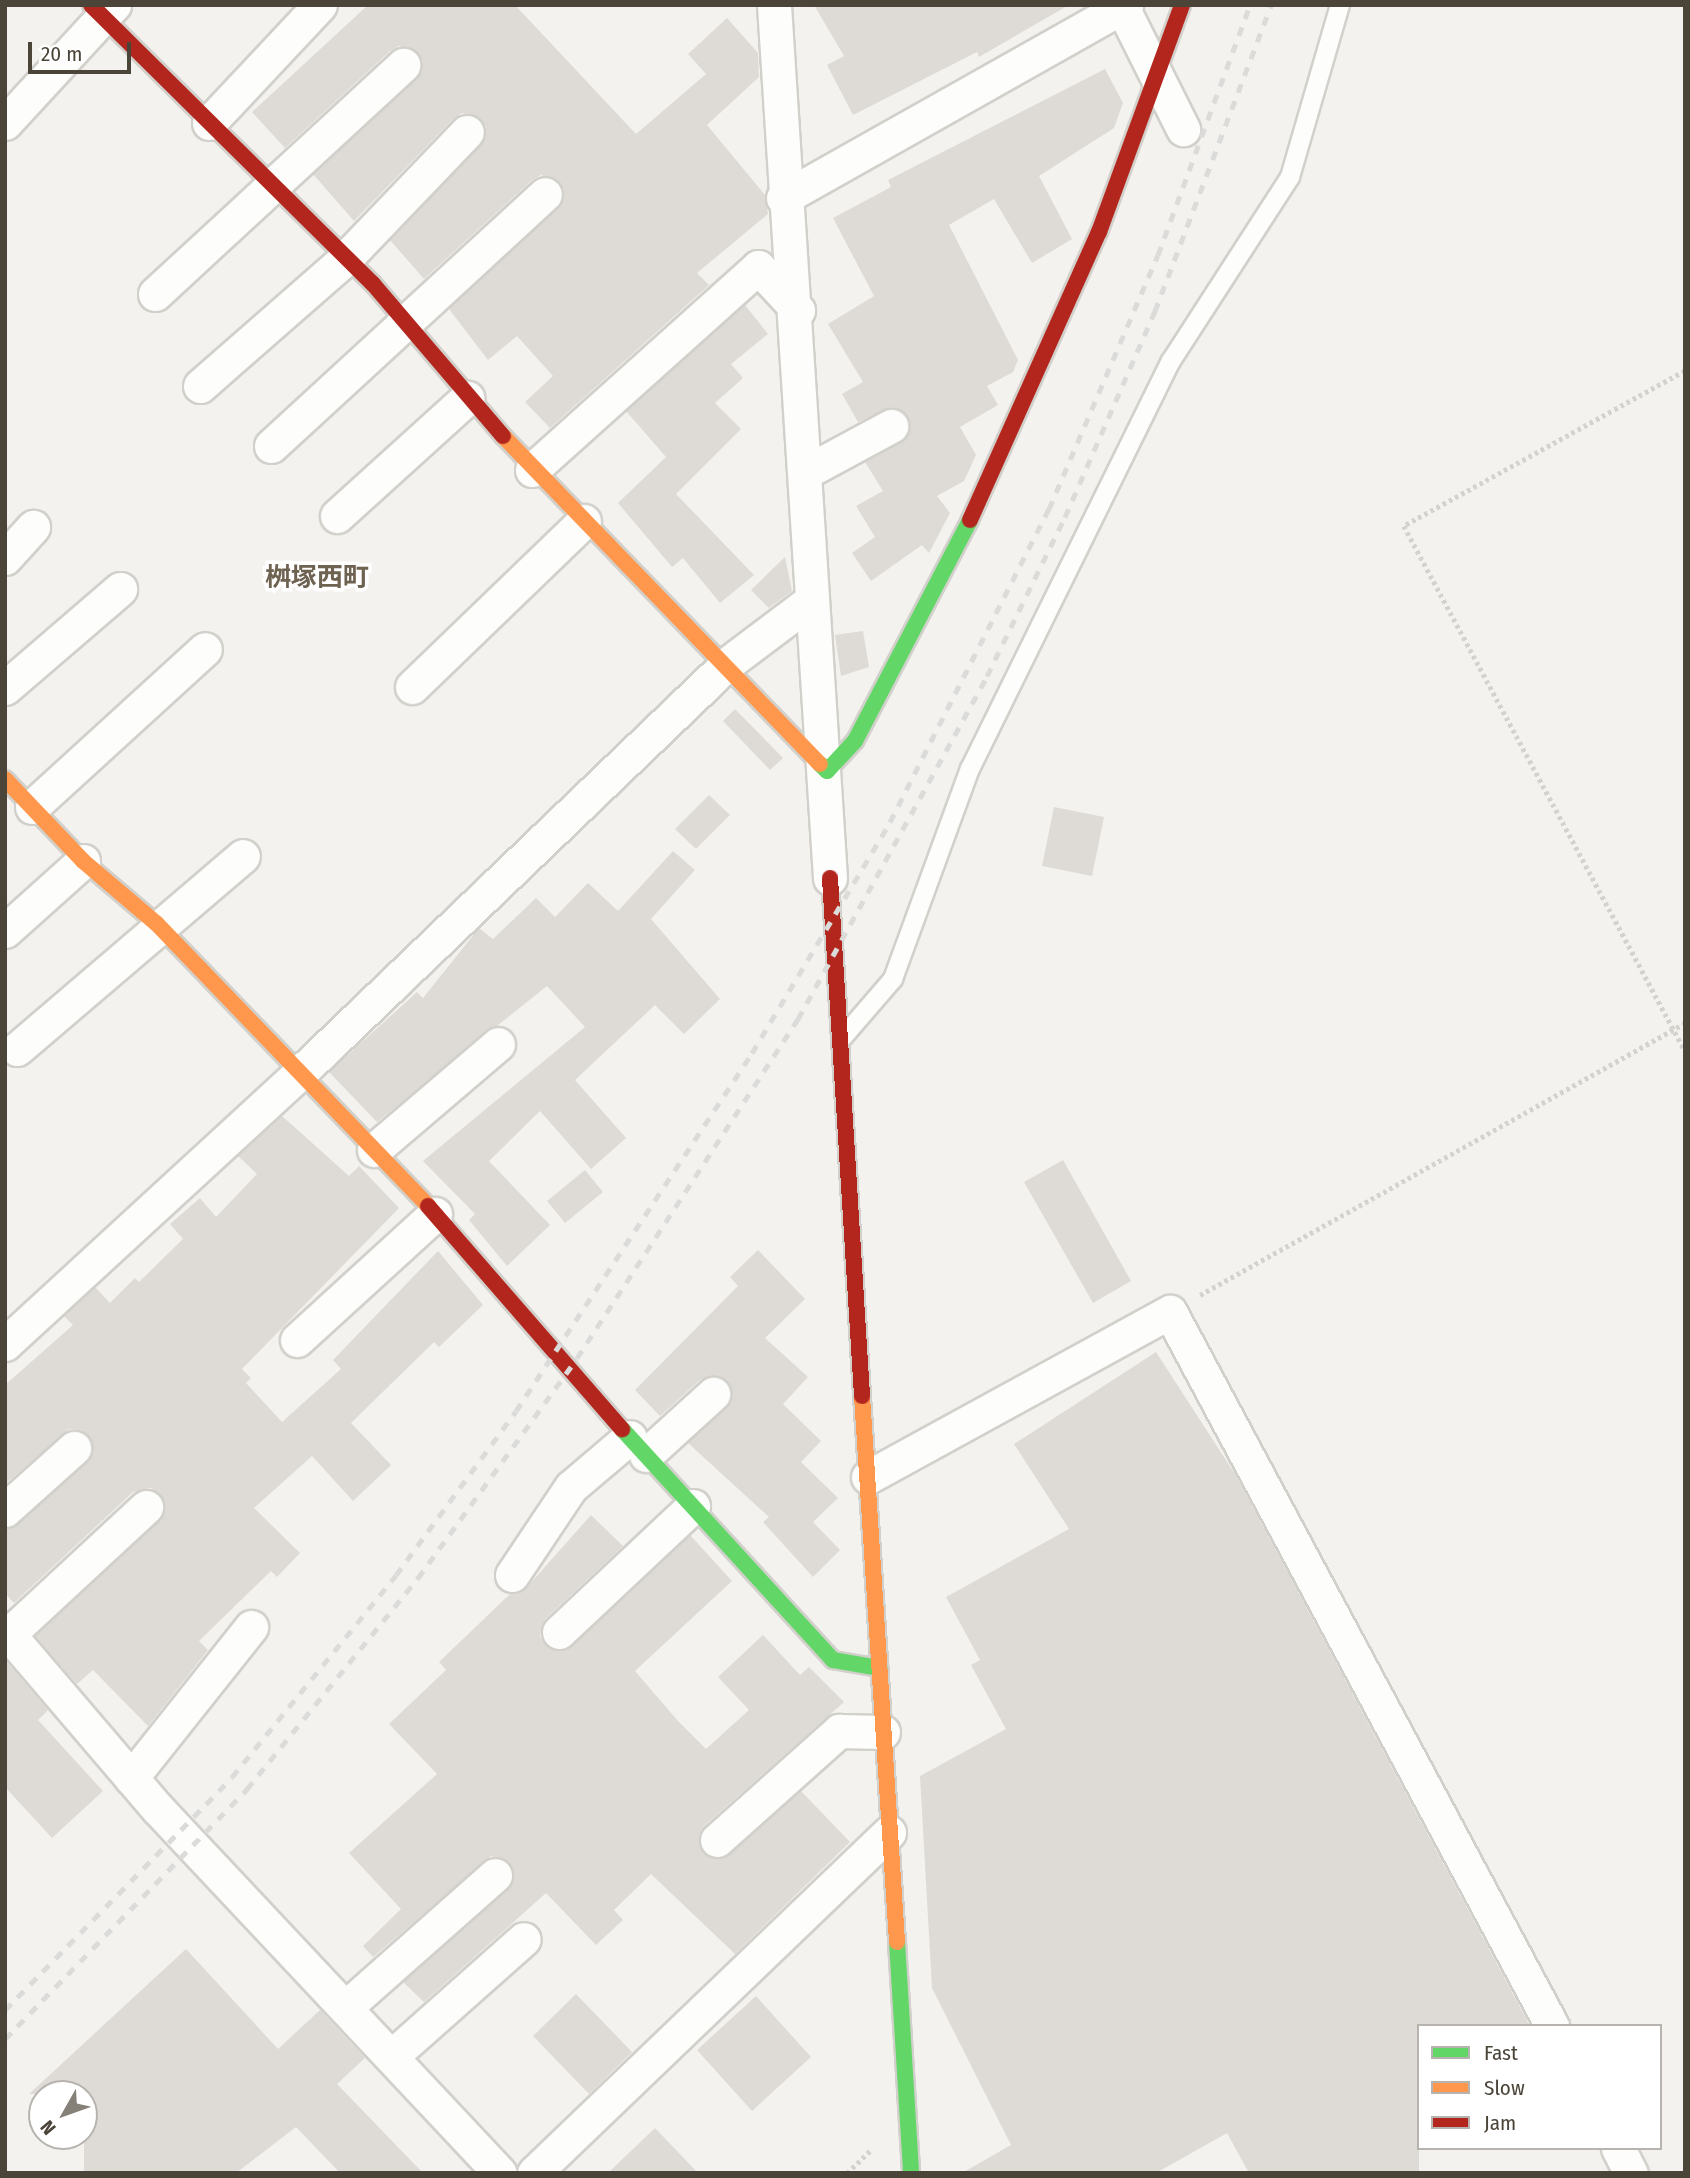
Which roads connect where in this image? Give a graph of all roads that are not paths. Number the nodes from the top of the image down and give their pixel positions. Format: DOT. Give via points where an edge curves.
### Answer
graph roads {
  1 [pos="320,5"];
  2 [pos="774,5"];
  3 [pos="1182,5"];
  4 [pos="1340,5"];
  5 [pos="1123,6"];
  6 [pos="103,9"];
  7 [pos="403,65"];
  8 [pos="1155,83"];
  9 [pos="5,123"];
  10 [pos="209,123"];
  11 [pos="1182,129"];
  12 [pos="467,132"];
  13 [pos="270,184"];
  14 [pos="545,194"];
  15 [pos="783,198"];
  16 [pos="345,260"];
  17 [pos="155,294"];
  18 [pos="798,310"];
  19 [pos="399,322"];
  20 [pos="200,386"];
  21 [pos="467,398"];
  22 [pos="891,426"];
  23 [pos="271,446"];
  24 [pos="533,470"];
  25 [pos="806,472"];
  26 [pos="337,516"];
  27 [pos="584,521"];
  28 [pos="33,527"];
  29 [pos="5,558"];
  30 [pos="120,589"];
  31 [pos="813,600"];
  32 [pos="205,649"];
  33 [pos="727,664"];
  34 [pos="412,687"];
  35 [pos="5,688"];
  36 [pos="827,771"];
  37 [pos="5,779"];
  38 [pos="32,807"];
  39 [pos="243,856"];
  40 [pos="83,861"];
  41 [pos="830,878"];
  42 [pos="157,923"];
  43 [pos="5,931"];
  44 [pos="841,1040"];
  45 [pos="498,1044"];
  46 [pos="17,1049"];
  47 [pos="300,1073"];
  48 [pos="374,1150"];
  49 [pos="435,1214"];
  50 [pos="298,1340"];
  51 [pos="5,1344"];
  52 [pos="713,1394"];
  53 [pos="638,1446"];
  54 [pos="74,1448"];
  55 [pos="868,1477"];
  56 [pos="693,1506"];
  57 [pos="146,1507"];
  58 [pos="5,1510"];
  59 [pos="512,1575"];
  60 [pos="251,1627"];
  61 [pos="7,1632"];
  62 [pos="559,1632"];
  63 [pos="879,1668"];
  64 [pos="883,1732"];
  65 [pos="131,1778"];
  66 [pos="889,1832"];
  67 [pos="717,1840"];
  68 [pos="495,1875"];
  69 [pos="524,1939"];
  70 [pos="346,2007"];
  71 [pos="1551,2024"];
  72 [pos="392,2056"];
  73 [pos="1619,2150"];
  74 [pos="500,2173"];
  75 [pos="534,2173"];
  76 [pos="911,2173"];
  77 [pos="1631,2173"];
  1 -- 10 [label="street"];
  2 -- 15 [label="street"];
  3 -- 8 [label="street"];
  4 -- 44 [label="lane" via="1290,177 1171,361 970,769 893,979"];
  5 -- 8 [label="street"];
  5 -- 15 [label="street"];
  6 -- 9 [label="street"];
  6 -- 10 [label="street"];
  7 -- 13 [label="street"];
  8 -- 11 [label="street"];
  8 -- 36 [label="street" via="1099,232 969,523 855,741"];
  10 -- 13 [label="street"];
  12 -- 16 [label="street"];
  13 -- 16 [label="street"];
  13 -- 17 [label="street"];
  14 -- 19 [label="street"];
  15 -- 18 [label="street"];
  16 -- 19 [label="street" via="373,284"];
  16 -- 20 [label="street"];
  18 -- 24 [label="street" via="758,267"];
  18 -- 25 [label="street"];
  19 -- 21 [label="street"];
  19 -- 23 [label="street"];
  21 -- 24 [label="street"];
  21 -- 26 [label="street"];
  22 -- 25 [label="street"];
  24 -- 27 [label="street"];
  25 -- 31 [label="street"];
  27 -- 33 [label="street"];
  27 -- 34 [label="street"];
  28 -- 29 [label="street"];
  30 -- 35 [label="street"];
  31 -- 33 [label="street"];
  31 -- 36 [label="street"];
  32 -- 38 [label="street"];
  33 -- 36 [label="street"];
  33 -- 47 [label="street" via="416,979"];
  36 -- 41 [label="street"];
  37 -- 38 [label="street"];
  38 -- 40 [label="street"];
  39 -- 42 [label="street"];
  40 -- 42 [label="street"];
  40 -- 43 [label="street"];
  41 -- 44 [label="street"];
  42 -- 46 [label="street"];
  42 -- 47 [label="street"];
  44 -- 55 [label="street"];
  45 -- 48 [label="street"];
  47 -- 48 [label="street"];
  47 -- 51 [label="street"];
  48 -- 49 [label="street"];
  49 -- 50 [label="street"];
  49 -- 53 [label="street"];
  52 -- 53 [label="street"];
  53 -- 56 [label="street"];
  53 -- 59 [label="street" via="570,1488"];
  54 -- 58 [label="street"];
  55 -- 63 [label="street"];
  55 -- 71 [label="street" via="1170,1312"];
  56 -- 62 [label="street"];
  56 -- 63 [label="street" via="833,1660"];
  57 -- 61 [label="street"];
  60 -- 65 [label="street"];
  61 -- 65 [label="street"];
  63 -- 64 [label="street"];
  64 -- 66 [label="street"];
  64 -- 67 [label="street" via="839,1731"];
  65 -- 70 [label="street"];
  66 -- 75 [label="street"];
  66 -- 76 [label="street"];
  68 -- 70 [label="street"];
  69 -- 72 [label="street"];
  70 -- 72 [label="street"];
  72 -- 74 [label="street"];
  73 -- 77 [label="street"];
}
